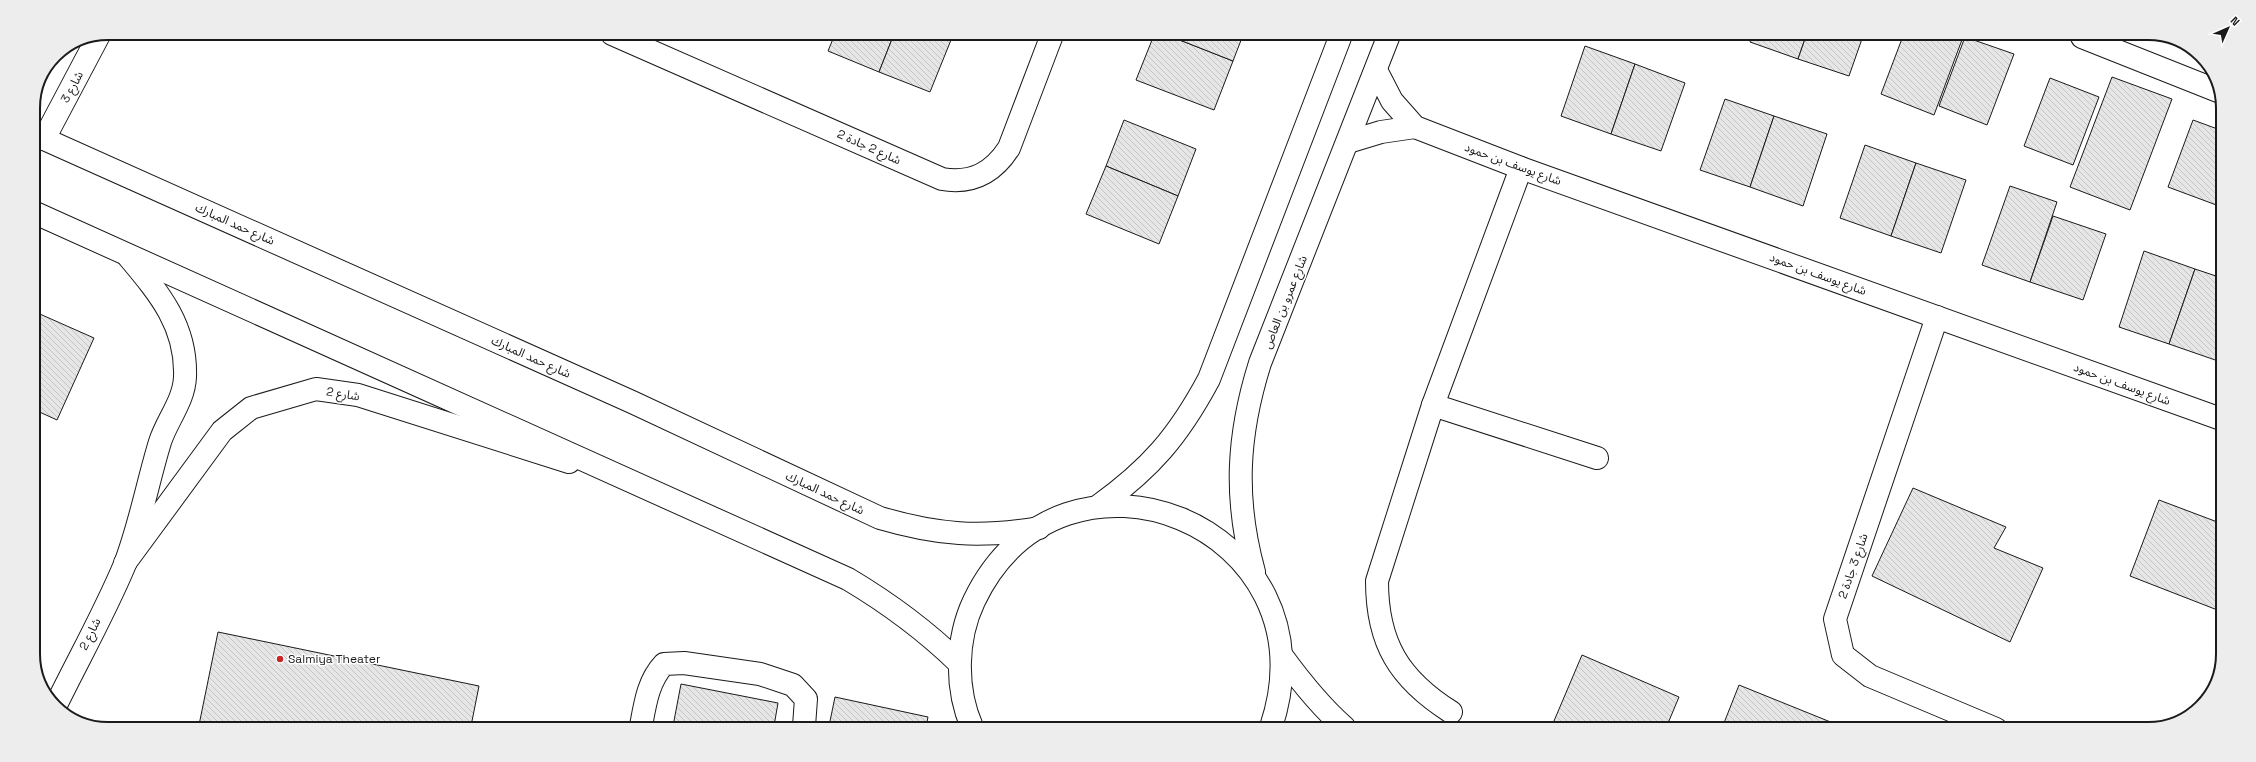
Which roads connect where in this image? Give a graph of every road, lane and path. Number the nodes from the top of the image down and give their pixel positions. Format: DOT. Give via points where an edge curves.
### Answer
graph roads {
  1 [pos="626,40"];
  2 [pos="1050,40"];
  3 [pos="1339,40"];
  4 [pos="1387,40"];
  5 [pos="2090,40"];
  6 [pos="95,41"];
  7 [pos="1376,70"];
  8 [pos="2213,89"];
  9 [pos="1415,128"];
  10 [pos="40,134"];
  11 [pos="40,136"];
  12 [pos="1348,142"];
  13 [pos="1521,168"];
  14 [pos="40,215"];
  15 [pos="127,255"];
  16 [pos="1937,317"];
  17 [pos="1433,405"];
  18 [pos="2216,418"];
  19 [pos="1597,458"];
  20 [pos="626,480"];
  21 [pos="1097,507"];
  22 [pos="1039,528"];
  23 [pos="125,563"];
  24 [pos="1256,579"];
  25 [pos="1282,656"];
  26 [pos="960,663"];
  27 [pos="58,700"];
  28 [pos="1450,712"];
  29 [pos="642,722"];
  30 [pos="804,722"];
  31 [pos="971,722"];
  32 [pos="1272,722"];
  33 [pos="1338,722"];
  34 [pos="1979,722"];
  1 -- 2 [label="main road, شارع 2 جادة 2" via="942,179 955,181 970,180 982,175 1002,159 1009,148"];
  3 -- 21 [label="main road" via="1209,379 1193,410 1160,454 1125,487"];
  4 -- 7 [label="main road, شارع عمرو بن العاص"];
  5 -- 8 [label="main road"];
  6 -- 10 [label="main road, شارع 3"];
  7 -- 9 [label="main road, شارع يوسف بن حمود" via="1392,101"];
  7 -- 12 [label="main road, شارع عمرو بن العاص"];
  9 -- 12 [label="main road, شارع يوسف بن حمود" via="1381,132"];
  9 -- 13 [label="main road, شارع يوسف بن حمود"];
  11 -- 22 [label="main road, شارع حمد المبارك" via="632,402 880,518 943,533 975,535"];
  12 -- 24 [label="main road, شارع عمرو بن العاص" via="1260,363 1249,398 1240,471 1241,508"];
  13 -- 16 [label="main road, شارع يوسف بن حمود"];
  13 -- 17 [label="main road"];
  14 -- 15 [label="main road"];
  15 -- 20 [label="main road"];
  15 -- 23 [label="main road, شارع 2" via="161,296 174,319 181,345 185,378 175,413 161,440"];
  16 -- 18 [label="main road, شارع يوسف بن حمود"];
  16 -- 34 [label="main road, شارع 3 جادة 2" via="1836,619 1843,655 1870,676"];
  17 -- 19 [label="main road"];
  17 -- 28 [label="main road" via="1377,581 1377,604 1389,648 1400,667 1414,685"];
  20 -- 23 [label="main road, شارع 2" via="358,395 316,389 251,408 222,431"];
  20 -- 26 [label="main road" via="848,579 888,603 925,631"];
  21 -- 22 [label="main road" via="1058,518"];
  21 -- 24 [label="main road" via="1149,508 1175,515 1199,526 1221,541 1240,558"];
  22 -- 26 [label="main road" via="1017,543 998,562 982,585 970,609 962,635"];
  23 -- 27 [label="main road, شارع 2"];
  24 -- 25 [label="main road" via="1278,629"];
  25 -- 32 [label="main road" via="1282,682"];
  25 -- 33 [label="main road" via="1303,685"];
  26 -- 31 [label="main road" via="962,691"];
  29 -- 30 [label="main road" via="654,674 664,664 684,663 760,674 794,685 806,699"];
}
